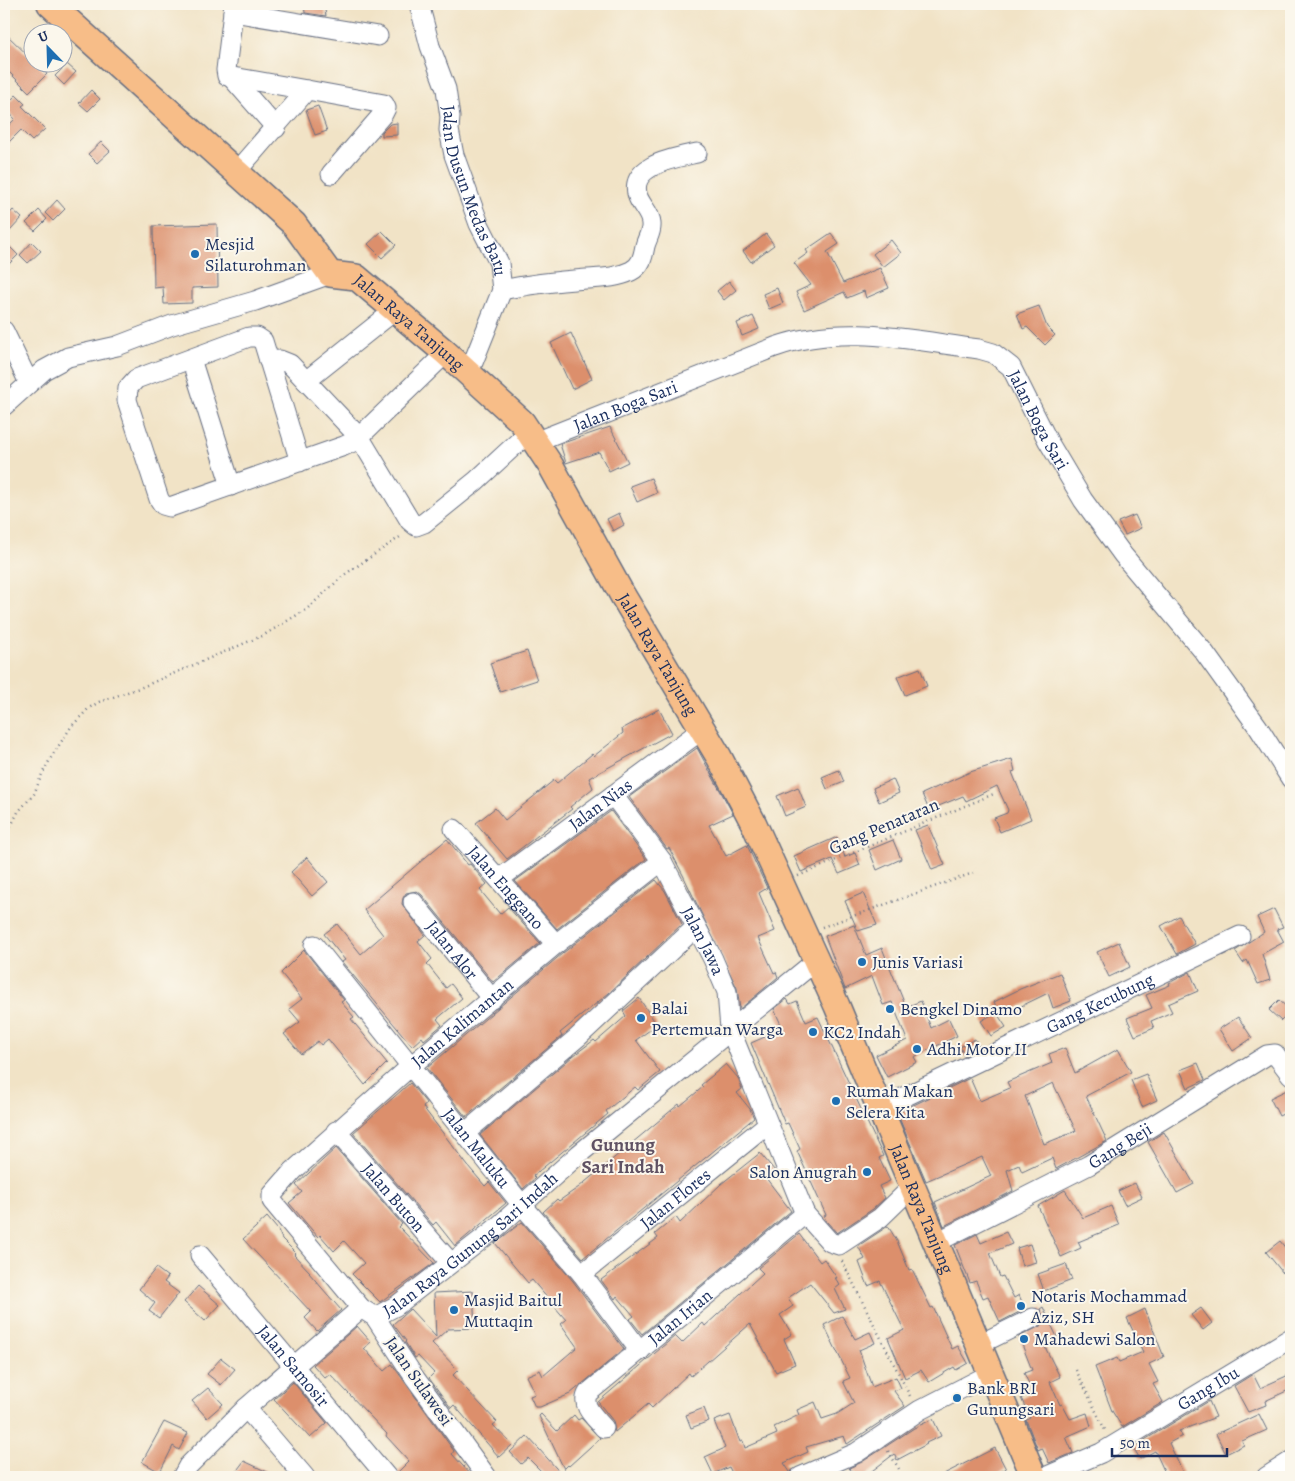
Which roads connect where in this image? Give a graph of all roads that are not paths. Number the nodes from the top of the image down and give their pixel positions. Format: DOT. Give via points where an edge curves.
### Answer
graph roads {
  1 [pos="50,4"];
  2 [pos="419,4"];
  3 [pos="233,8"];
  4 [pos="378,36"];
  5 [pos="232,78"];
  6 [pos="307,90"];
  7 [pos="276,128"];
  8 [pos="697,153"];
  9 [pos="236,172"];
  10 [pos="331,174"];
  11 [pos="330,274"];
  12 [pos="502,290"];
  13 [pos="394,311"];
  14 [pos="4,331"];
  15 [pos="446,353"];
  16 [pos="191,359"];
  17 [pos="269,361"];
  18 [pos="468,375"];
  19 [pos="306,380"];
  20 [pos="29,383"];
  21 [pos="4,406"];
  22 [pos="533,437"];
  23 [pos="360,438"];
  24 [pos="300,462"];
  25 [pos="231,486"];
  26 [pos="703,729"];
  27 [pos="1291,779"];
  28 [pos="613,795"];
  29 [pos="454,829"];
  30 [pos="662,861"];
  31 [pos="500,879"];
  32 [pos="413,902"];
  33 [pos="696,926"];
  34 [pos="1240,936"];
  35 [pos="556,944"];
  36 [pos="314,945"];
  37 [pos="817,960"];
  38 [pos="492,999"];
  39 [pos="730,1029"];
  40 [pos="411,1066"];
  41 [pos="1291,1075"];
  42 [pos="879,1110"];
  43 [pos="768,1124"];
  44 [pos="336,1132"];
  45 [pos="465,1133"];
  46 [pos="912,1188"];
  47 [pos="272,1195"];
  48 [pos="522,1205"];
  49 [pos="805,1214"];
  50 [pos="935,1243"];
  51 [pos="200,1254"];
  52 [pos="450,1262"];
  53 [pos="582,1274"];
  54 [pos="368,1312"];
  55 [pos="1033,1318"];
  56 [pos="1291,1338"];
  57 [pos="978,1345"];
  58 [pos="640,1351"];
  59 [pos="293,1367"];
  60 [pos="992,1373"];
  61 [pos="246,1408"];
  62 [pos="604,1428"];
  63 [pos="1291,1461"];
  64 [pos="182,1477"];
  65 [pos="305,1477"];
  66 [pos="387,1477"];
  67 [pos="487,1477"];
  68 [pos="800,1477"];
  69 [pos="1034,1477"];
  70 [pos="1045,1477"];
  71 [pos="1266,1477"];
  1 -- 9 [label="main road, Jalan Raya Tanjung"];
  2 -- 12 [label="street, Jalan Dusun Medas Baru" via="446,89 454,155 479,224 499,263"];
  3 -- 4 [label="street"];
  3 -- 5 [label="street" via="226,70 227,76"];
  5 -- 6 [label="street"];
  5 -- 7 [label="street"];
  6 -- 7 [label="street"];
  6 -- 10 [label="street" via="381,103 386,108"];
  7 -- 9 [label="street"];
  8 -- 12 [label="street" via="652,166 641,174 636,186 638,197 651,218 651,231 642,262 632,271 604,279 540,283"];
  9 -- 11 [label="main road, Jalan Raya Tanjung" via="294,224"];
  11 -- 13 [label="main road, Jalan Raya Tanjung" via="356,277"];
  11 -- 20 [label="street" via="117,346 68,357"];
  12 -- 18 [label="street, Jalan Dusun Medas Baru"];
  13 -- 15 [label="main road, Jalan Raya Tanjung"];
  13 -- 19 [label="street"];
  14 -- 20 [label="street"];
  15 -- 18 [label="main road, Jalan Raya Tanjung"];
  15 -- 23 [label="street"];
  16 -- 17 [label="street" via="253,336 263,341"];
  16 -- 25 [label="street"];
  16 -- 25 [label="street" via="133,382 126,394 130,408 163,505 170,507"];
  17 -- 19 [label="street" via="287,362"];
  17 -- 24 [label="street"];
  18 -- 22 [label="main road, Jalan Raya Tanjung" via="512,412"];
  19 -- 23 [label="street"];
  20 -- 21 [label="street"];
  22 -- 23 [label="street" via="416,526"];
  22 -- 26 [label="main road, Jalan Raya Tanjung"];
  22 -- 27 [label="street, Jalan Boga Sari" via="805,338 852,333 993,353 1016,373 1048,441 1082,500 1204,652"];
  23 -- 24 [label="street"];
  24 -- 25 [label="street"];
  26 -- 28 [label="street, Jalan Nias"];
  26 -- 37 [label="main road, Jalan Raya Tanjung" via="741,797"];
  28 -- 30 [label="street, Jalan Jawa"];
  28 -- 31 [label="street, Jalan Nias"];
  29 -- 31 [label="street, Jalan Enggano"];
  30 -- 33 [label="street, Jalan Jawa"];
  30 -- 35 [label="street, Jalan Kalimantan"];
  31 -- 35 [label="street, Jalan Enggano"];
  32 -- 38 [label="street, Jalan Alor"];
  33 -- 39 [label="street, Jalan Jawa" via="727,992"];
  33 -- 45 [label="street" via="578,1038"];
  34 -- 42 [label="street, Gang Kecubung"];
  35 -- 38 [label="street, Jalan Kalimantan"];
  36 -- 40 [label="street, Jalan Maluku"];
  37 -- 39 [label="street, Jalan Raya Gunung Sari Indah"];
  37 -- 42 [label="main road, Jalan Raya Tanjung"];
  38 -- 40 [label="street, Jalan Kalimantan"];
  39 -- 43 [label="street, Jalan Jawa"];
  39 -- 48 [label="street, Jalan Raya Gunung Sari Indah"];
  40 -- 44 [label="street, Jalan Kalimantan"];
  40 -- 45 [label="street, Jalan Maluku"];
  41 -- 50 [label="street, Gang Beji" via="1280,1058 1275,1054 1267,1055 1089,1165"];
  42 -- 46 [label="main road, Jalan Raya Tanjung"];
  43 -- 49 [label="street, Jalan Jawa"];
  43 -- 53 [label="street, Jalan Flores"];
  44 -- 47 [label="street, Jalan Kalimantan"];
  44 -- 52 [label="street, Jalan Buton"];
  45 -- 48 [label="street, Jalan Maluku"];
  46 -- 49 [label="street, Jalan Jawa" via="880,1218 843,1244 830,1240"];
  46 -- 50 [label="main road, Jalan Raya Tanjung"];
  47 -- 54 [label="street, Jalan Sulawesi" via="272,1201"];
  48 -- 52 [label="street, Jalan Raya Gunung Sari Indah"];
  48 -- 53 [label="street, Jalan Maluku"];
  49 -- 58 [label="street, Jalan Irian"];
  50 -- 57 [label="main road, Jalan Raya Tanjung"];
  51 -- 59 [label="street, Jalan Samosir"];
  52 -- 54 [label="street, Jalan Raya Gunung Sari Indah" via="396,1306"];
  53 -- 58 [label="street, Jalan Maluku"];
  54 -- 59 [label="street, Jalan Raya Gunung Sari Indah"];
  54 -- 67 [label="street, Jalan Sulawesi"];
  55 -- 57 [label="street"];
  56 -- 70 [label="street, Gang Ibu" via="1101,1453"];
  57 -- 60 [label="main road, Jalan Raya Tanjung"];
  58 -- 62 [label="street, Jalan Irian" via="586,1396 587,1408"];
  59 -- 61 [label="street, Jalan Raya Gunung Sari Indah"];
  59 -- 66 [label="street, Jalan Samosir"];
  60 -- 68 [label="street" via="920,1410 856,1452"];
  60 -- 69 [label="main road, Jalan Raya Tanjung"];
  61 -- 64 [label="street, Jalan Raya Gunung Sari Indah" via="188,1466"];
  61 -- 65 [label="street"];
  63 -- 71 [label="street"];
}
